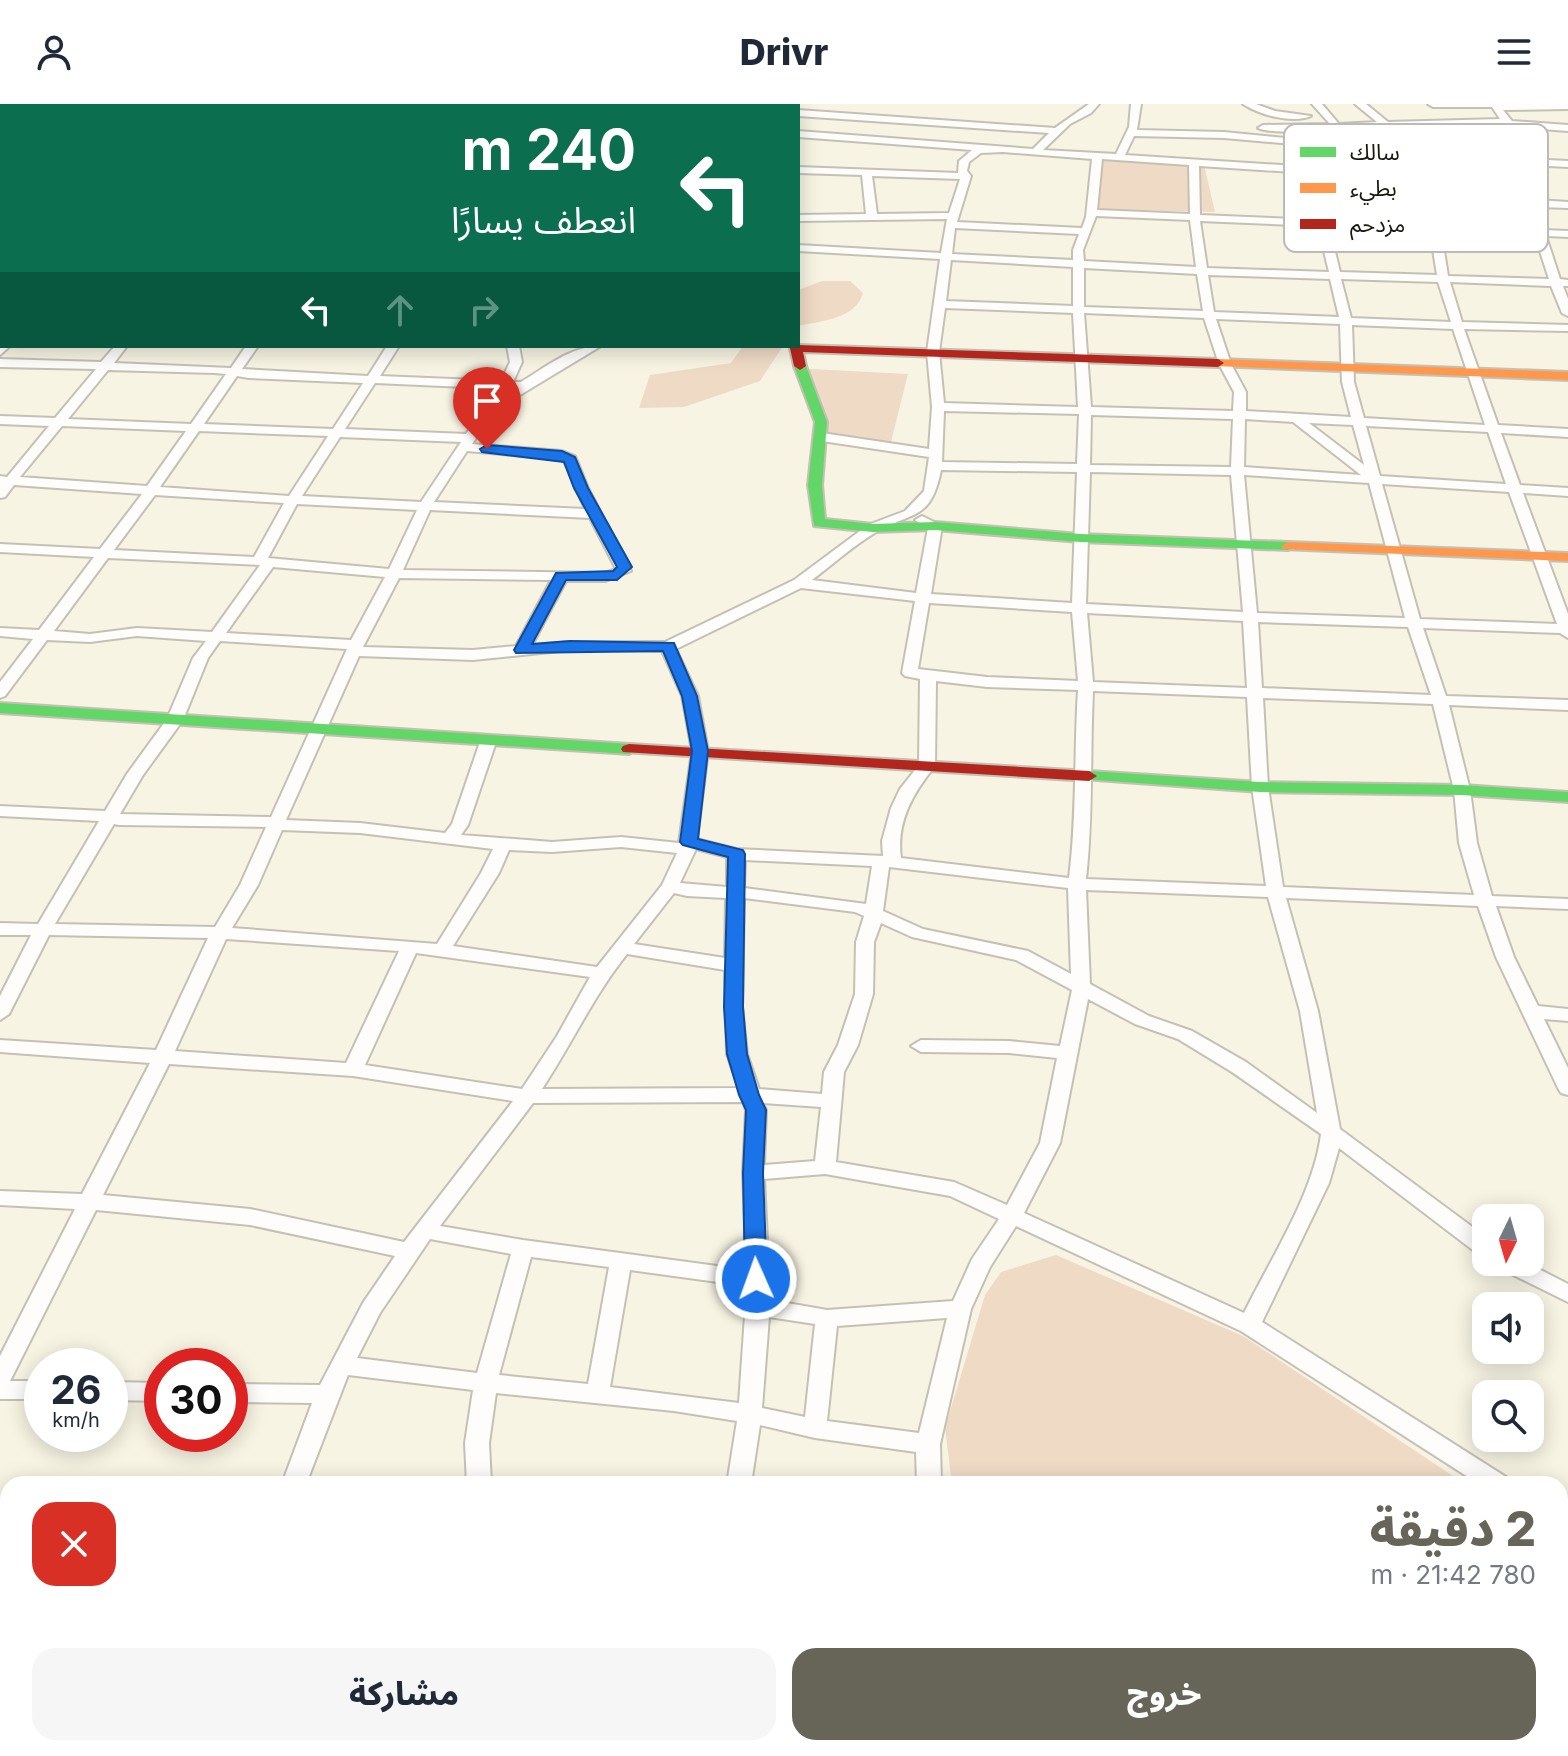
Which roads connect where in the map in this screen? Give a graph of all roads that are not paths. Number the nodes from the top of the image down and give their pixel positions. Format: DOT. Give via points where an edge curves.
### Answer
graph roads {
  1 [pos="1094,104"];
  2 [pos="1136,104"];
  3 [pos="1248,104"];
  4 [pos="1317,104"];
  5 [pos="1360,104"];
  6 [pos="1433,104"];
  7 [pos="1459,105"];
  8 [pos="1492,105"];
  9 [pos="1568,106"];
  10 [pos="800,113"];
  11 [pos="1373,114"];
  12 [pos="1329,116"];
  13 [pos="1434,122"];
  14 [pos="1508,123"];
  15 [pos="1335,124"];
  16 [pos="1385,124"];
  17 [pos="1402,124"];
  18 [pos="1520,124"];
  19 [pos="1548,126"];
  20 [pos="1284,128"];
  21 [pos="1568,128"];
  22 [pos="1132,130"];
  23 [pos="1057,131"];
  24 [pos="1205,131"];
  25 [pos="800,134"];
  26 [pos="1284,140"];
  27 [pos="990,149"];
  28 [pos="1035,152"];
  29 [pos="1097,157"];
  30 [pos="1119,158"];
  31 [pos="1548,163"];
  32 [pos="1194,164"];
  33 [pos="1568,164"];
  34 [pos="1284,169"];
  35 [pos="800,170"];
  36 [pos="867,173"];
  37 [pos="966,176"];
  38 [pos="1548,204"];
  39 [pos="1568,205"];
  40 [pos="1091,213"];
  41 [pos="1195,216"];
  42 [pos="872,217"];
  43 [pos="952,220"];
  44 [pos="1284,220"];
  45 [pos="1084,231"];
  46 [pos="1548,233"];
  47 [pos="1568,234"];
  48 [pos="803,239"];
  49 [pos="1329,252"];
  50 [pos="1439,252"];
  51 [pos="1545,252"];
  52 [pos="946,256"];
  53 [pos="1080,264"];
  54 [pos="1202,271"];
  55 [pos="1334,275"];
  56 [pos="1443,279"];
  57 [pos="1554,282"];
  58 [pos="1568,283"];
  59 [pos="940,304"];
  60 [pos="1080,311"];
  61 [pos="1568,313"];
  62 [pos="1209,315"];
  63 [pos="1346,321"];
  64 [pos="1459,325"];
  65 [pos="1568,328"];
  66 [pos="120,348"];
  67 [pos="250,348"];
  68 [pos="392,348"];
  69 [pos="513,348"];
  70 [pos="590,348"];
  71 [pos="933,352"];
  72 [pos="1081,359"];
  73 [pos="0,363"];
  74 [pos="1225,364"];
  75 [pos="108,366"];
  76 [pos="1348,370"];
  77 [pos="233,371"];
  78 [pos="1472,372"];
  79 [pos="1568,376"];
  80 [pos="370,379"];
  81 [pos="515,385"];
  82 [pos="938,407"];
  83 [pos="1085,413"];
  84 [pos="1241,415"];
  85 [pos="1297,419"];
  86 [pos="0,420"];
  87 [pos="1360,421"];
  88 [pos="61,422"];
  89 [pos="196,427"];
  90 [pos="1492,428"];
  91 [pos="339,433"];
  92 [pos="1568,433"];
  93 [pos="822,437"];
  94 [pos="464,442"];
  95 [pos="935,460"];
  96 [pos="1082,468"];
  97 [pos="1237,471"];
  98 [pos="1373,478"];
  99 [pos="5,480"];
  100 [pos="152,489"];
  101 [pos="1514,489"];
  102 [pos="1568,492"];
  103 [pos="0,494"];
  104 [pos="293,500"];
  105 [pos="426,504"];
  106 [pos="597,514"];
  107 [pos="910,514"];
  108 [pos="935,526"];
  109 [pos="873,528"];
  110 [pos="1080,538"];
  111 [pos="1246,545"];
  112 [pos="0,548"];
  113 [pos="1392,549"];
  114 [pos="103,553"];
  115 [pos="1539,555"];
  116 [pos="1568,557"];
  117 [pos="263,563"];
  118 [pos="394,574"];
  119 [pos="561,576"];
  120 [pos="799,583"];
  121 [pos="925,598"];
  122 [pos="1079,608"];
  123 [pos="1248,617"];
  124 [pos="1413,621"];
  125 [pos="1567,631"];
  126 [pos="0,632"];
  127 [pos="43,634"];
  128 [pos="217,636"];
  129 [pos="668,647"];
  130 [pos="355,648"];
  131 [pos="522,650"];
  132 [pos="928,677"];
  133 [pos="1086,684"];
  134 [pos="1253,691"];
  135 [pos="0,693"];
  136 [pos="1440,700"];
  137 [pos="1568,705"];
  138 [pos="0,708"];
  139 [pos="175,720"];
  140 [pos="320,730"];
  141 [pos="488,742"];
  142 [pos="700,751"];
  143 [pos="927,766"];
  144 [pos="1081,775"];
  145 [pos="1260,787"];
  146 [pos="1462,790"];
  147 [pos="1568,797"];
  148 [pos="0,811"];
  149 [pos="110,816"];
  150 [pos="276,822"];
  151 [pos="450,838"];
  152 [pos="503,845"];
  153 [pos="688,845"];
  154 [pos="736,854"];
  155 [pos="886,863"];
  156 [pos="1077,884"];
  157 [pos="670,886"];
  158 [pos="1275,891"];
  159 [pos="737,892"];
  160 [pos="1485,900"];
  161 [pos="1568,904"];
  162 [pos="872,911"];
  163 [pos="0,929"];
  164 [pos="42,932"];
  165 [pos="222,933"];
  166 [pos="410,946"];
  167 [pos="620,947"];
  168 [pos="442,950"];
  169 [pos="736,966"];
  170 [pos="602,973"];
  171 [pos="1081,989"];
  172 [pos="1531,1011"];
  173 [pos="0,1014"];
  174 [pos="1568,1015"];
  175 [pos="0,1046"];
  176 [pos="921,1046"];
  177 [pos="1067,1053"];
  178 [pos="163,1056"];
  179 [pos="353,1070"];
  180 [pos="1568,1088"];
  181 [pos="749,1095"];
  182 [pos="527,1096"];
  183 [pos="830,1101"];
  184 [pos="1331,1132"];
  185 [pos="825,1167"];
  186 [pos="753,1173"];
  187 [pos="0,1198"];
  188 [pos="89,1202"];
  189 [pos="1012,1216"];
  190 [pos="426,1231"];
  191 [pos="1472,1238"];
  192 [pos="523,1248"];
  193 [pos="409,1251"];
  194 [pos="621,1262"];
  195 [pos="1534,1276"];
  196 [pos="756,1279"];
  197 [pos="1568,1294"];
  198 [pos="759,1307"];
  199 [pos="960,1309"];
  200 [pos="827,1318"];
  201 [pos="1249,1325"];
  202 [pos="342,1365"];
  203 [pos="0,1378"];
  204 [pos="486,1382"];
  205 [pos="0,1390"];
  206 [pos="24,1390"];
  207 [pos="598,1392"];
  208 [pos="248,1393"];
  209 [pos="327,1394"];
  210 [pos="750,1414"];
  211 [pos="815,1429"];
  212 [pos="928,1444"];
  213 [pos="297,1476"];
  214 [pos="479,1476"];
  215 [pos="740,1476"];
  216 [pos="929,1476"];
  217 [pos="1485,1476"];
  1 -- 23 [label="street"];
  2 -- 22 [label="street"];
  3 -- 12 [label="street" via="1274,114"];
  4 -- 12 [label="street"];
  5 -- 11 [label="street"];
  6 -- 7 [label="street"];
  7 -- 8 [label="street"];
  8 -- 9 [label="street"];
  8 -- 14 [label="street"];
  10 -- 23 [label="street"];
  11 -- 12 [label="street"];
  11 -- 16 [label="street"];
  12 -- 15 [label="street"];
  13 -- 14 [label="street"];
  13 -- 17 [label="street"];
  14 -- 18 [label="street"];
  19 -- 21 [label="street"];
  20 -- 24 [label="street"];
  22 -- 24 [label="street"];
  22 -- 30 [label="street"];
  23 -- 28 [label="street"];
  24 -- 26 [label="street"];
  25 -- 27 [label="street"];
  27 -- 28 [label="street"];
  27 -- 37 [label="street" via="968,155 962,165"];
  28 -- 29 [label="street"];
  29 -- 30 [label="street"];
  29 -- 40 [label="street"];
  30 -- 32 [label="street"];
  31 -- 33 [label="street"];
  32 -- 34 [label="street"];
  32 -- 41 [label="street"];
  35 -- 36 [label="street"];
  36 -- 37 [label="street"];
  36 -- 42 [label="street"];
  37 -- 43 [label="street"];
  38 -- 39 [label="street"];
  40 -- 41 [label="street"];
  40 -- 45 [label="street"];
  41 -- 44 [label="street"];
  41 -- 54 [label="street"];
  42 -- 43 [label="street"];
  42 -- 48 [label="street"];
  43 -- 45 [label="street"];
  43 -- 52 [label="street"];
  45 -- 53 [label="street"];
  46 -- 47 [label="street"];
  48 -- 52 [label="street"];
  49 -- 55 [label="street"];
  50 -- 56 [label="street"];
  51 -- 57 [label="street"];
  52 -- 53 [label="street"];
  52 -- 59 [label="street"];
  53 -- 54 [label="street"];
  53 -- 60 [label="street"];
  54 -- 55 [label="street"];
  54 -- 62 [label="street"];
  55 -- 56 [label="street"];
  55 -- 63 [label="street"];
  56 -- 57 [label="street"];
  56 -- 64 [label="street"];
  57 -- 58 [label="street"];
  57 -- 61 [label="street"];
  59 -- 60 [label="street"];
  59 -- 71 [label="street"];
  60 -- 62 [label="street"];
  60 -- 72 [label="street"];
  62 -- 63 [label="street"];
  62 -- 74 [label="street"];
  63 -- 64 [label="street"];
  63 -- 76 [label="street"];
  64 -- 65 [label="street"];
  64 -- 78 [label="street"];
  66 -- 75 [label="street"];
  67 -- 77 [label="street"];
  68 -- 80 [label="street"];
  69 -- 81 [label="street"];
  70 -- 81 [label="street"];
  71 -- 72 [label="street"];
  71 -- 82 [label="street"];
  71 -- 93 [label="street" via="796,348"];
  72 -- 74 [label="street"];
  72 -- 83 [label="street"];
  73 -- 75 [label="street"];
  74 -- 76 [label="street"];
  74 -- 84 [label="street" via="1240,392"];
  75 -- 77 [label="street"];
  75 -- 88 [label="street"];
  76 -- 78 [label="street"];
  76 -- 87 [label="street"];
  77 -- 80 [label="street"];
  77 -- 89 [label="street"];
  78 -- 79 [label="street"];
  78 -- 90 [label="street"];
  80 -- 81 [label="street"];
  80 -- 91 [label="street"];
  81 -- 94 [label="street"];
  82 -- 83 [label="street"];
  82 -- 95 [label="street"];
  83 -- 84 [label="street"];
  83 -- 96 [label="street"];
  84 -- 85 [label="street"];
  84 -- 97 [label="street"];
  85 -- 87 [label="street"];
  85 -- 98 [label="street"];
  86 -- 88 [label="street"];
  87 -- 90 [label="street"];
  87 -- 98 [label="street"];
  88 -- 89 [label="street"];
  88 -- 99 [label="street"];
  89 -- 91 [label="street"];
  89 -- 100 [label="street"];
  90 -- 92 [label="street"];
  90 -- 101 [label="street"];
  91 -- 94 [label="street"];
  91 -- 104 [label="street"];
  93 -- 95 [label="street"];
  93 -- 109 [label="street" via="815,485 819,523"];
  94 -- 105 [label="street"];
  94 -- 106 [label="street" via="570,459"];
  95 -- 96 [label="street"];
  95 -- 107 [label="street" via="930,492"];
  96 -- 97 [label="street"];
  96 -- 110 [label="street"];
  97 -- 98 [label="street"];
  97 -- 111 [label="street"];
  98 -- 101 [label="street"];
  98 -- 113 [label="street"];
  99 -- 100 [label="street"];
  99 -- 103 [label="street"];
  100 -- 104 [label="street"];
  100 -- 114 [label="street"];
  101 -- 102 [label="street"];
  101 -- 115 [label="street"];
  104 -- 105 [label="street"];
  104 -- 117 [label="street"];
  105 -- 106 [label="street"];
  105 -- 118 [label="street"];
  106 -- 119 [label="street" via="624,571 606,577"];
  107 -- 108 [label="street"];
  107 -- 109 [label="street"];
  108 -- 109 [label="street"];
  108 -- 110 [label="street"];
  108 -- 121 [label="street"];
  109 -- 120 [label="street"];
  110 -- 111 [label="street"];
  110 -- 122 [label="street"];
  111 -- 113 [label="street"];
  111 -- 123 [label="street"];
  112 -- 114 [label="street"];
  113 -- 115 [label="street"];
  113 -- 124 [label="street"];
  114 -- 117 [label="street"];
  114 -- 127 [label="street"];
  115 -- 116 [label="street"];
  115 -- 125 [label="street"];
  117 -- 118 [label="street"];
  117 -- 128 [label="street"];
  118 -- 119 [label="street"];
  118 -- 130 [label="street"];
  119 -- 131 [label="street"];
  120 -- 121 [label="street"];
  120 -- 129 [label="street"];
  121 -- 122 [label="street"];
  121 -- 132 [label="street" via="910,673"];
  122 -- 123 [label="street"];
  122 -- 133 [label="street"];
  123 -- 124 [label="street"];
  123 -- 134 [label="street"];
  124 -- 125 [label="street"];
  124 -- 136 [label="street"];
  126 -- 127 [label="street"];
  127 -- 128 [label="street"];
  127 -- 135 [label="street"];
  128 -- 130 [label="street"];
  128 -- 139 [label="street" via="201,658"];
  129 -- 131 [label="street"];
  129 -- 142 [label="street" via="690,696"];
  130 -- 131 [label="street" via="473,655"];
  130 -- 140 [label="street"];
  132 -- 133 [label="street"];
  132 -- 143 [label="street"];
  133 -- 134 [label="street"];
  133 -- 144 [label="street"];
  134 -- 136 [label="street"];
  134 -- 145 [label="street"];
  136 -- 137 [label="street"];
  136 -- 146 [label="street"];
  138 -- 139 [label="street"];
  139 -- 140 [label="street"];
  139 -- 149 [label="street"];
  140 -- 141 [label="street"];
  140 -- 150 [label="street"];
  141 -- 142 [label="street"];
  141 -- 151 [label="street" via="460,825"];
  142 -- 143 [label="street"];
  142 -- 153 [label="street"];
  143 -- 144 [label="street"];
  143 -- 155 [label="street" via="914,776"];
  144 -- 145 [label="street"];
  144 -- 156 [label="street" via="1083,834"];
  145 -- 146 [label="street"];
  145 -- 158 [label="street"];
  146 -- 147 [label="street"];
  146 -- 160 [label="street" via="1468,843"];
  148 -- 149 [label="street"];
  149 -- 150 [label="street"];
  149 -- 164 [label="street"];
  150 -- 151 [label="street"];
  150 -- 165 [label="street"];
  151 -- 152 [label="street"];
  152 -- 153 [label="street"];
  152 -- 168 [label="street"];
  153 -- 154 [label="street"];
  153 -- 157 [label="street"];
  154 -- 155 [label="street"];
  154 -- 159 [label="street"];
  155 -- 156 [label="street"];
  155 -- 162 [label="street"];
  156 -- 158 [label="street"];
  156 -- 171 [label="street"];
  157 -- 159 [label="street"];
  157 -- 167 [label="street"];
  158 -- 160 [label="street"];
  158 -- 184 [label="street" via="1309,1011"];
  159 -- 162 [label="street"];
  159 -- 169 [label="street"];
  160 -- 161 [label="street"];
  160 -- 172 [label="street"];
  162 -- 171 [label="street" via="918,933 1022,955"];
  162 -- 183 [label="street" via="864,994 834,1072"];
  163 -- 164 [label="street"];
  164 -- 165 [label="street"];
  164 -- 173 [label="street"];
  165 -- 166 [label="street"];
  165 -- 178 [label="street"];
  166 -- 168 [label="street"];
  166 -- 179 [label="street"];
  167 -- 169 [label="street"];
  167 -- 170 [label="street"];
  168 -- 170 [label="street"];
  169 -- 181 [label="street" via="737,1054"];
  170 -- 182 [label="street"];
  171 -- 177 [label="street"];
  171 -- 184 [label="street" via="1185,1035"];
  172 -- 174 [label="street"];
  172 -- 180 [label="street"];
  175 -- 178 [label="street"];
  176 -- 177 [label="street"];
  177 -- 189 [label="street" via="1050,1143"];
  178 -- 179 [label="street"];
  178 -- 188 [label="street"];
  179 -- 182 [label="street"];
  181 -- 182 [label="street"];
  181 -- 183 [label="street"];
  181 -- 186 [label="street" via="756,1110"];
  182 -- 190 [label="street"];
  183 -- 185 [label="street"];
  184 -- 191 [label="street"];
  184 -- 201 [label="street" via="1319,1183"];
  185 -- 186 [label="street"];
  185 -- 189 [label="street" via="942,1185"];
  186 -- 196 [label="street"];
  187 -- 188 [label="street"];
  188 -- 193 [label="street" via="250,1217"];
  188 -- 203 [label="street"];
  189 -- 199 [label="street" via="980,1265"];
  189 -- 201 [label="street"];
  190 -- 192 [label="street"];
  190 -- 193 [label="street"];
  192 -- 194 [label="street"];
  192 -- 204 [label="street"];
  193 -- 202 [label="street"];
  194 -- 196 [label="street"];
  194 -- 207 [label="street"];
  195 -- 197 [label="street"];
  196 -- 198 [label="street"];
  198 -- 200 [label="street"];
  198 -- 210 [label="street"];
  199 -- 200 [label="street"];
  199 -- 212 [label="street"];
  200 -- 211 [label="street"];
  201 -- 217 [label="street"];
  202 -- 204 [label="street"];
  202 -- 209 [label="street"];
  204 -- 207 [label="street"];
  204 -- 214 [label="street" via="477,1443"];
  205 -- 206 [label="street"];
  207 -- 210 [label="street"];
  208 -- 209 [label="street"];
  209 -- 213 [label="street"];
  210 -- 211 [label="street"];
  210 -- 215 [label="street"];
  211 -- 212 [label="street"];
  212 -- 216 [label="street"];
}
